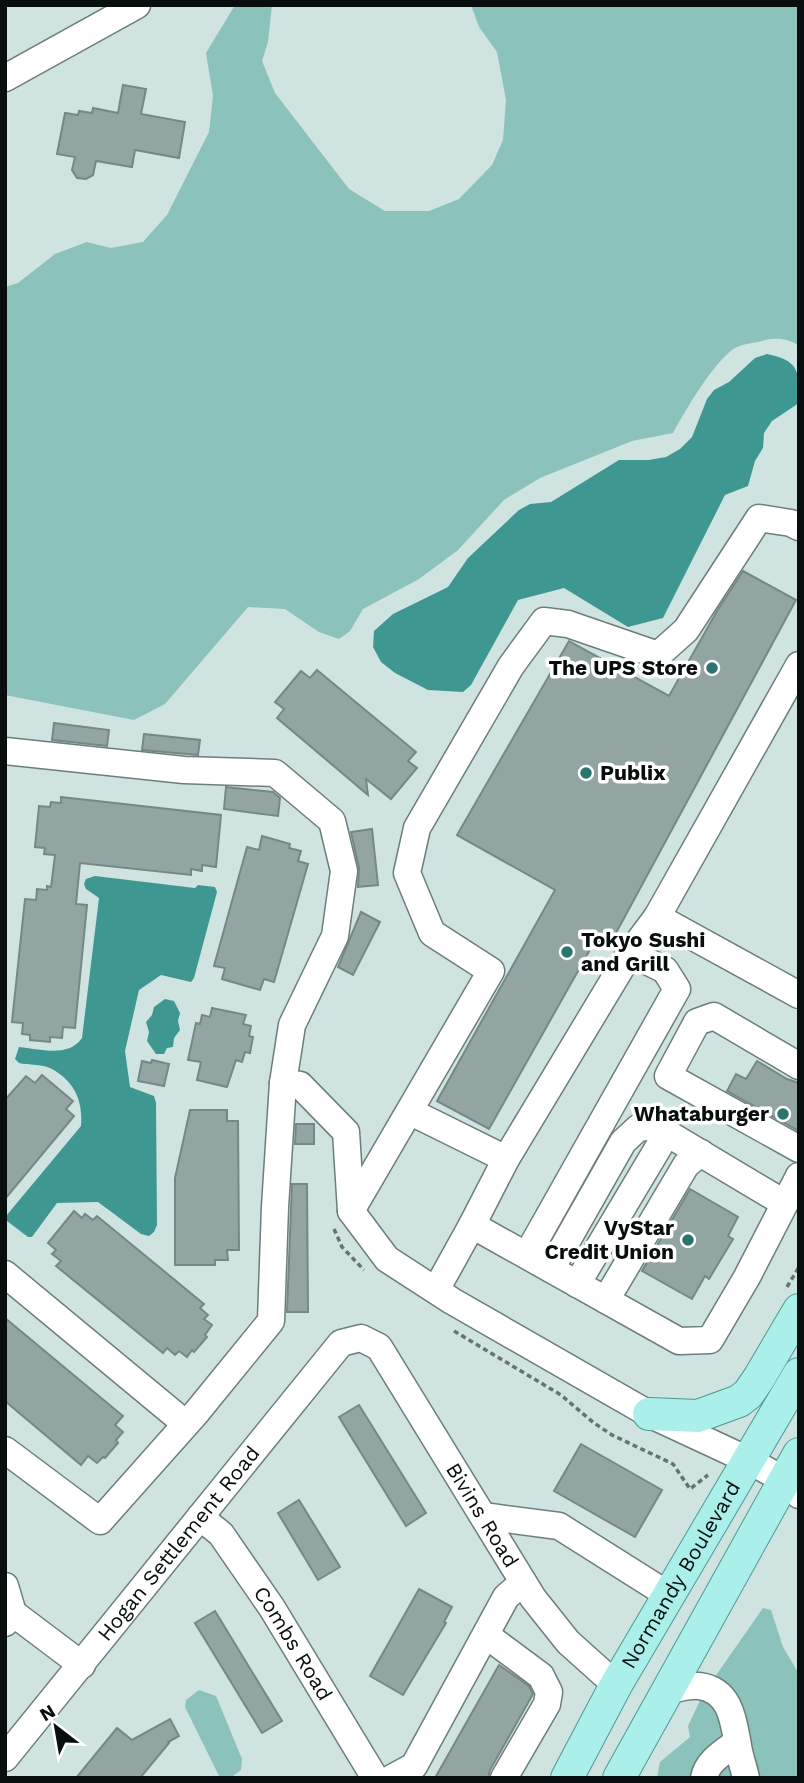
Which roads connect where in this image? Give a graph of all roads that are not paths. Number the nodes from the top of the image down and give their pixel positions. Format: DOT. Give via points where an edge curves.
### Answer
graph roads {
  1 [pos="137,5"];
  2 [pos="5,78"];
  3 [pos="799,527"];
  4 [pos="799,665"];
  5 [pos="789,710"];
  6 [pos="5,751"];
  7 [pos="657,917"];
  8 [pos="630,953"];
  9 [pos="799,995"];
  10 [pos="799,1066"];
  11 [pos="283,1083"];
  12 [pos="411,1112"];
  13 [pos="677,1139"];
  14 [pos="799,1149"];
  15 [pos="506,1158"];
  16 [pos="799,1175"];
  17 [pos="784,1203"];
  18 [pos="351,1210"];
  19 [pos="472,1225"];
  20 [pos="527,1255"];
  21 [pos="5,1275"];
  22 [pos="581,1286"];
  23 [pos="436,1290"];
  24 [pos="799,1310"];
  25 [pos="361,1338"];
  26 [pos="799,1374"];
  27 [pos="649,1414"];
  28 [pos="186,1424"];
  29 [pos="5,1450"];
  30 [pos="750,1461"];
  31 [pos="795,1477"];
  32 [pos="483,1516"];
  33 [pos="200,1517"];
  34 [pos="523,1582"];
  35 [pos="5,1586"];
  36 [pos="670,1596"];
  37 [pos="8,1617"];
  38 [pos="486,1635"];
  39 [pos="82,1665"];
  40 [pos="617,1685"];
  41 [pos="667,1690"];
  42 [pos="737,1742"];
  43 [pos="5,1758"];
  44 [pos="410,1774"];
  45 [pos="375,1778"];
  46 [pos="504,1778"];
  47 [pos="567,1778"];
  48 [pos="619,1778"];
  49 [pos="704,1778"];
  50 [pos="746,1778"];
  1 -- 2 [label="street"];
  3 -- 12 [label="street" via="759,518 686,630 658,655 568,624 544,621 511,666 416,828 407,873 432,933 491,971"];
  4 -- 5 [label="street"];
  5 -- 7 [label="street"];
  6 -- 11 [label="street" via="184,770 275,773 332,821 344,871 337,926 292,1025"];
  7 -- 8 [label="street"];
  7 -- 9 [label="street"];
  8 -- 15 [label="street"];
  8 -- 20 [label="street" via="665,970 677,989"];
  10 -- 14 [label="street" via="714,1016 697,1022 668,1076"];
  11 -- 18 [label="street" via="300,1084 346,1132"];
  11 -- 28 [label="street" via="271,1321"];
  12 -- 15 [label="street"];
  12 -- 18 [label="street"];
  13 -- 17 [label="street"];
  13 -- 22 [label="street"];
  13 -- 22 [label="street" via="686,1165"];
  15 -- 19 [label="street"];
  16 -- 17 [label="street"];
  17 -- 22 [label="street" via="710,1340 679,1341"];
  18 -- 23 [label="street" via="387,1259"];
  19 -- 20 [label="street"];
  19 -- 23 [label="street"];
  20 -- 22 [label="street"];
  21 -- 28 [label="street"];
  23 -- 27 [label="street"];
  24 -- 27 [label="main road" via="759,1378 739,1401 698,1416"];
  25 -- 32 [label="street, Bivins Road" via="379,1347"];
  25 -- 33 [label="street, Hogan Settlement Road" via="341,1343"];
  26 -- 30 [label="main road, Normandy Boulevard"];
  27 -- 30 [label="street"];
  28 -- 29 [label="street" via="100,1521"];
  30 -- 31 [label="street"];
  30 -- 36 [label="main road, Normandy Boulevard"];
  31 -- 41 [label="main road, Normandy Boulevard"];
  32 -- 34 [label="street, Bivins Road"];
  32 -- 36 [label="street" via="559,1526"];
  33 -- 39 [label="street, Hogan Settlement Road"];
  33 -- 45 [label="street, Combs Road" via="221,1534 272,1608"];
  34 -- 38 [label="street" via="506,1597"];
  34 -- 40 [label="street, Bivins Road" via="568,1642"];
  35 -- 37 [label="street"];
  36 -- 40 [label="main road, Normandy Boulevard"];
  37 -- 39 [label="street"];
  38 -- 44 [label="street"];
  38 -- 46 [label="street" via="541,1676 549,1692 547,1704"];
  39 -- 43 [label="street, Hogan Settlement Road"];
  40 -- 47 [label="main road, Normandy Boulevard"];
  41 -- 42 [label="street" via="701,1686 718,1694 735,1722"];
  41 -- 48 [label="main road, Normandy Boulevard"];
  42 -- 49 [label="street" via="715,1759"];
  42 -- 50 [label="street"];
}
